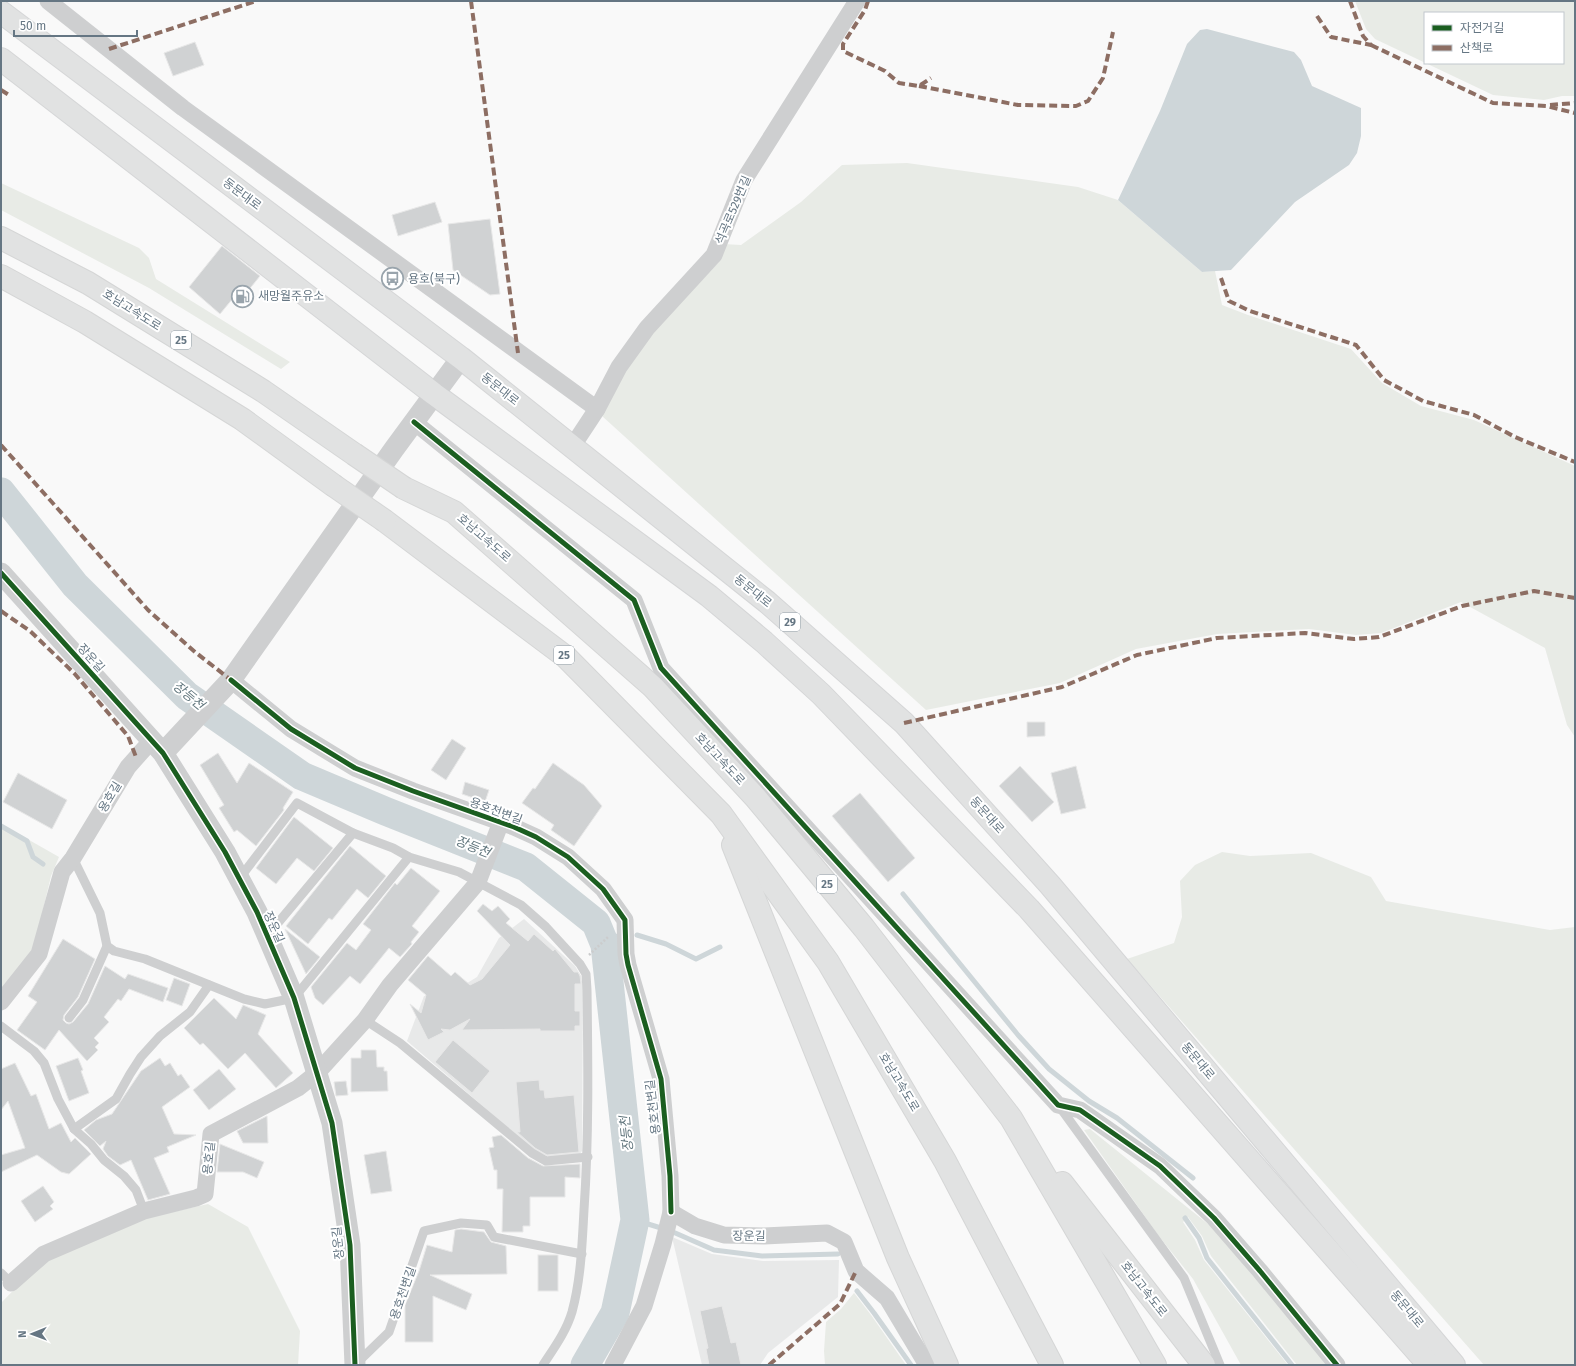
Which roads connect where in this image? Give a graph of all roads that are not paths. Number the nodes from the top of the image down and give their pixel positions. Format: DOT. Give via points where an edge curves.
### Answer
graph roads {
  1 [pos="48,1"];
  2 [pos="857,1"];
  3 [pos="1,12"];
  4 [pos="1,59"];
  5 [pos="1,238"];
  6 [pos="1,276"];
  7 [pos="461,358"];
  8 [pos="434,394"];
  9 [pos="597,409"];
  10 [pos="414,422"];
  11 [pos="572,447"];
  12 [pos="1,573"];
  13 [pos="228,684"];
  14 [pos="162,746"];
  15 [pos="721,814"];
  16 [pos="500,826"];
  17 [pos="353,833"];
  18 [pos="409,857"];
  19 [pos="73,858"];
  20 [pos="481,877"];
  21 [pos="239,879"];
  22 [pos="864,928"];
  23 [pos="267,936"];
  24 [pos="107,946"];
  25 [pos="209,985"];
  26 [pos="294,998"];
  27 [pos="1,1002"];
  28 [pos="69,1018"];
  29 [pos="365,1020"];
  30 [pos="1,1026"];
  31 [pos="317,1073"];
  32 [pos="1058,1105"];
  33 [pos="74,1128"];
  34 [pos="588,1157"];
  35 [pos="144,1211"];
  36 [pos="671,1212"];
  37 [pos="582,1254"];
  38 [pos="6,1278"];
  39 [pos="355,1365"];
  40 [pos="543,1365"];
  41 [pos="613,1365"];
  42 [pos="927,1365"];
  43 [pos="947,1365"];
  44 [pos="1052,1365"];
  45 [pos="1155,1365"];
  46 [pos="1204,1365"];
  47 [pos="1220,1365"];
  48 [pos="1336,1365"];
  49 [pos="1429,1365"];
  50 [pos="1454,1365"];
  1 -- 9 [label="street" via="183,108"];
  2 -- 9 [label="street, 석곡로529번길" via="744,180 714,255 647,328 619,367"];
  3 -- 7 [label="main road, 동문대로 / 29"];
  4 -- 8 [label="main road, 동문대로"];
  5 -- 22 [label="main road, 호남고속도로 / 25, bridge" via="94,287 263,391 404,488 454,512 653,686 755,797"];
  6 -- 15 [label="main road, 호남고속도로 / 25, bridge" via="85,322 236,415 385,521 566,656"];
  7 -- 8 [label="street"];
  7 -- 11 [label="main road, 동문대로 / 29"];
  8 -- 10 [label="street"];
  8 -- 49 [label="main road, 동문대로" via="709,596 821,694 1029,908"];
  9 -- 11 [label="street, 석곡로529번길"];
  10 -- 13 [label="street"];
  10 -- 32 [label="street" via="634,600 661,668"];
  11 -- 50 [label="main road, 동문대로 / 29" via="767,602 904,723 1050,885"];
  12 -- 14 [label="street, 장운길"];
  13 -- 14 [label="street"];
  13 -- 16 [label="street, 용호천변길" via="290,729 355,768"];
  14 -- 19 [label="street, 용호길" via="128,767"];
  14 -- 21 [label="street, 장운길"];
  15 -- 43 [label="main road, 호남고속도로" via="898,1258"];
  15 -- 44 [label="main road, 호남고속도로 / 25" via="828,962 946,1161"];
  16 -- 20 [label="street, 용호천변길"];
  16 -- 36 [label="street, 용호천변길" via="536,837 568,857 603,888 625,920 628,965 661,1079"];
  17 -- 18 [label="lane"];
  17 -- 21 [label="lane" via="297,803"];
  17 -- 23 [label="lane"];
  18 -- 20 [label="lane"];
  18 -- 26 [label="lane"];
  19 -- 24 [label="lane" via="100,913"];
  19 -- 27 [label="street, 용호길" via="62,872 39,954"];
  20 -- 29 [label="street, 용호천변길" via="390,985"];
  20 -- 34 [label="lane" via="521,905 546,927 586,974"];
  21 -- 23 [label="street, 장운길"];
  22 -- 45 [label="main road, 호남고속도로 / 25" via="1011,1118"];
  22 -- 46 [label="main road, 호남고속도로"];
  23 -- 26 [label="street, 장운길"];
  24 -- 25 [label="lane" via="114,951 145,959"];
  24 -- 28 [label="lane" via="83,1000"];
  25 -- 26 [label="lane" via="244,999 265,1004"];
  25 -- 33 [label="lane" via="190,1012 160,1036 141,1057 116,1099"];
  26 -- 31 [label="street, 장운길"];
  29 -- 31 [label="street, 용호천변길"];
  29 -- 34 [label="lane" via="400,1043 532,1153 546,1161"];
  30 -- 33 [label="lane" via="34,1051 44,1063 58,1099"];
  31 -- 35 [label="street, 용호길" via="298,1088 211,1134 205,1194"];
  31 -- 39 [label="street, 장운길" via="332,1123 350,1245"];
  32 -- 47 [label="lane" via="1184,1278"];
  32 -- 48 [label="street" via="1080,1110 1160,1166 1224,1230"];
  33 -- 35 [label="lane" via="136,1190"];
  34 -- 37 [label="lane"];
  35 -- 38 [label="street, 용호길" via="44,1254"];
  36 -- 41 [label="street" via="644,1306"];
  36 -- 42 [label="street, 장운길" via="695,1226 724,1235 828,1233 844,1242 856,1271 887,1298"];
  37 -- 39 [label="lane, 용호천변길" via="494,1237 487,1225 461,1223 424,1231 389,1332"];
  37 -- 40 [label="lane" via="578,1290 571,1314 563,1335"];
}
